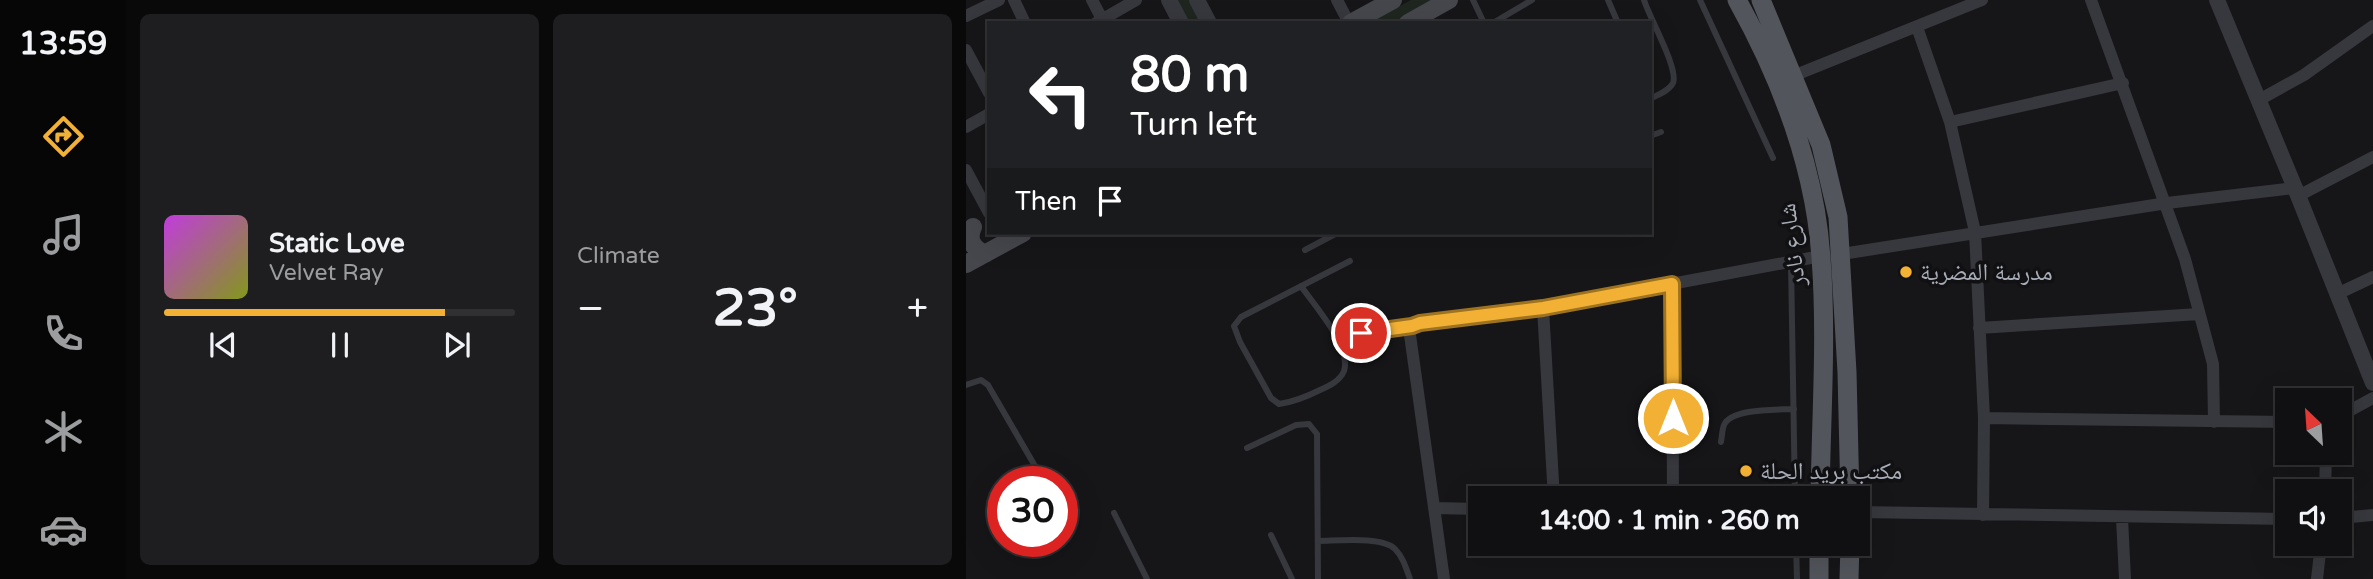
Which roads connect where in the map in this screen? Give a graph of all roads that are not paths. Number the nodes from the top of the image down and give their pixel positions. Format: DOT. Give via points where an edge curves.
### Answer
graph roads {
  1 [pos="999,0"];
  2 [pos="1014,0"];
  3 [pos="1092,0"];
  4 [pos="1136,0"];
  5 [pos="1169,0"];
  6 [pos="1197,0"];
  7 [pos="1337,0"];
  8 [pos="1393,0"];
  9 [pos="1450,0"];
  10 [pos="1473,0"];
  11 [pos="1532,0"];
  12 [pos="1608,0"];
  13 [pos="1644,0"];
  14 [pos="1700,0"];
  15 [pos="1737,0"];
  16 [pos="1761,0"];
  17 [pos="1982,0"];
  18 [pos="2091,0"];
  19 [pos="2217,0"];
  20 [pos="966,16"];
  21 [pos="1024,21"];
  22 [pos="1099,21"];
  23 [pos="1180,21"];
  24 [pos="1208,21"];
  25 [pos="1349,21"];
  26 [pos="1354,21"];
  27 [pos="1412,21"];
  28 [pos="1483,21"];
  29 [pos="1496,21"];
  30 [pos="1617,21"];
  31 [pos="1651,21"];
  32 [pos="2373,26"];
  33 [pos="1917,27"];
  34 [pos="1653,29"];
  35 [pos="966,50"];
  36 [pos="1793,76"];
  37 [pos="2123,83"];
  38 [pos="987,89"];
  39 [pos="1652,98"];
  40 [pos="2259,100"];
  41 [pos="987,115"];
  42 [pos="1950,122"];
  43 [pos="966,127"];
  44 [pos="1661,132"];
  45 [pos="1652,135"];
  46 [pos="2373,157"];
  47 [pos="1773,158"];
  48 [pos="966,170"];
  49 [pos="2297,192"];
  50 [pos="2166,203"];
  51 [pos="987,209"];
  52 [pos="976,225"];
  53 [pos="1975,232"];
  54 [pos="1019,235"];
  55 [pos="1333,235"];
  56 [pos="1305,250"];
  57 [pos="985,254"];
  58 [pos="1842,254"];
  59 [pos="1821,256"];
  60 [pos="1350,261"];
  61 [pos="1791,262"];
  62 [pos="966,264"];
  63 [pos="2373,277"];
  64 [pos="1672,284"];
  65 [pos="1301,286"];
  66 [pos="2337,294"];
  67 [pos="1543,308"];
  68 [pos="2199,314"];
  69 [pos="1412,326"];
  70 [pos="1979,328"];
  71 [pos="1336,336"];
  72 [pos="1822,371"];
  73 [pos="1847,372"];
  74 [pos="2373,382"];
  75 [pos="966,385"];
  76 [pos="2373,398"];
  77 [pos="1794,409"];
  78 [pos="2352,409"];
  79 [pos="1847,417"];
  80 [pos="1821,418"];
  81 [pos="1984,418"];
  82 [pos="2214,422"];
  83 [pos="2275,422"];
  84 [pos="1721,442"];
  85 [pos="1247,448"];
  86 [pos="1035,466"];
  87 [pos="1553,486"];
  88 [pos="1673,486"];
  89 [pos="1795,486"];
  90 [pos="1820,486"];
  91 [pos="1850,486"];
  92 [pos="1434,508"];
  93 [pos="1468,509"];
  94 [pos="1870,512"];
  95 [pos="1114,513"];
  96 [pos="1983,515"];
  97 [pos="2373,515"];
  98 [pos="2352,517"];
  99 [pos="2122,518"];
  100 [pos="2275,519"];
  101 [pos="1271,535"];
  102 [pos="1318,541"];
  103 [pos="1796,556"];
  104 [pos="1819,556"];
  105 [pos="1850,556"];
  106 [pos="2320,556"];
  107 [pos="1147,579"];
  108 [pos="1292,579"];
  109 [pos="1318,579"];
  110 [pos="1410,579"];
  111 [pos="1444,579"];
  112 [pos="1797,579"];
  113 [pos="1819,579"];
  114 [pos="1849,579"];
  115 [pos="2125,579"];
  116 [pos="2317,579"];
  1 -- 20 [label="street"];
  2 -- 21 [label="street"];
  3 -- 22 [label="street"];
  4 -- 22 [label="street"];
  5 -- 23 [label="street"];
  6 -- 24 [label="street"];
  7 -- 25 [label="street"];
  8 -- 26 [label="main road"];
  9 -- 27 [label="main road"];
  10 -- 28 [label="lane"];
  11 -- 29 [label="lane"];
  12 -- 30 [label="lane"];
  13 -- 31 [label="lane"];
  14 -- 47 [label="lane"];
  15 -- 59 [label="main road, شارع نادر" via="1761,42 1790,112 1813,202"];
  16 -- 36 [label="main road, شارع نادر"];
  17 -- 33 [label="street"];
  18 -- 37 [label="street"];
  19 -- 40 [label="street"];
  32 -- 40 [label="street" via="2304,75"];
  33 -- 36 [label="street"];
  33 -- 42 [label="street"];
  34 -- 39 [label="lane" via="1674,76 1670,87"];
  35 -- 38 [label="street"];
  36 -- 58 [label="main road, شارع نادر" via="1831,181"];
  37 -- 42 [label="street"];
  37 -- 50 [label="street"];
  40 -- 49 [label="street"];
  41 -- 43 [label="street"];
  42 -- 53 [label="street"];
  44 -- 45 [label="lane"];
  46 -- 49 [label="street"];
  48 -- 51 [label="street"];
  49 -- 50 [label="street"];
  49 -- 66 [label="street"];
  50 -- 53 [label="street"];
  50 -- 68 [label="street"];
  52 -- 57 [label="main road" via="971,243"];
  53 -- 58 [label="street"];
  53 -- 70 [label="street"];
  54 -- 57 [label="main road"];
  55 -- 56 [label="lane"];
  57 -- 62 [label="main road"];
  58 -- 73 [label="main road, شارع نادر"];
  59 -- 61 [label="street"];
  59 -- 72 [label="main road, شارع نادر"];
  60 -- 65 [label="lane"];
  61 -- 64 [label="street"];
  61 -- 77 [label="lane"];
  63 -- 66 [label="street"];
  64 -- 67 [label="street"];
  64 -- 88 [label="street"];
  65 -- 71 [label="lane"];
  65 -- 71 [label="lane" via="1241,317 1234,326 1271,398 1279,404 1294,402 1334,384 1344,372 1345,356"];
  66 -- 74 [label="street"];
  67 -- 69 [label="street"];
  67 -- 87 [label="street"];
  68 -- 70 [label="street"];
  68 -- 82 [label="street" via="2213,363"];
  69 -- 71 [label="lane"];
  69 -- 92 [label="street"];
  70 -- 81 [label="street"];
  72 -- 73 [label="main road" via="1837,377"];
  72 -- 80 [label="main road, شارع نادر"];
  73 -- 79 [label="main road, شارع نادر"];
  75 -- 86 [label="lane" via="981,380 988,385"];
  76 -- 78 [label="street"];
  77 -- 84 [label="lane" via="1730,417"];
  77 -- 89 [label="lane"];
  79 -- 80 [label="main road" via="1831,413"];
  79 -- 91 [label="main road, شارع نادر"];
  80 -- 90 [label="main road, شارع نادر"];
  81 -- 82 [label="street"];
  81 -- 96 [label="street"];
  82 -- 83 [label="street"];
  85 -- 102 [label="lane" via="1296,425 1309,424 1317,434"];
  92 -- 93 [label="street"];
  92 -- 111 [label="street"];
  94 -- 96 [label="street"];
  95 -- 107 [label="lane"];
  96 -- 99 [label="street"];
  97 -- 98 [label="street"];
  99 -- 100 [label="street"];
  99 -- 115 [label="street"];
  101 -- 108 [label="lane"];
  102 -- 109 [label="lane"];
  102 -- 110 [label="lane" via="1383,542 1404,561"];
  103 -- 112 [label="lane"];
  104 -- 113 [label="main road"];
  105 -- 114 [label="main road"];
  106 -- 116 [label="street"];
}
